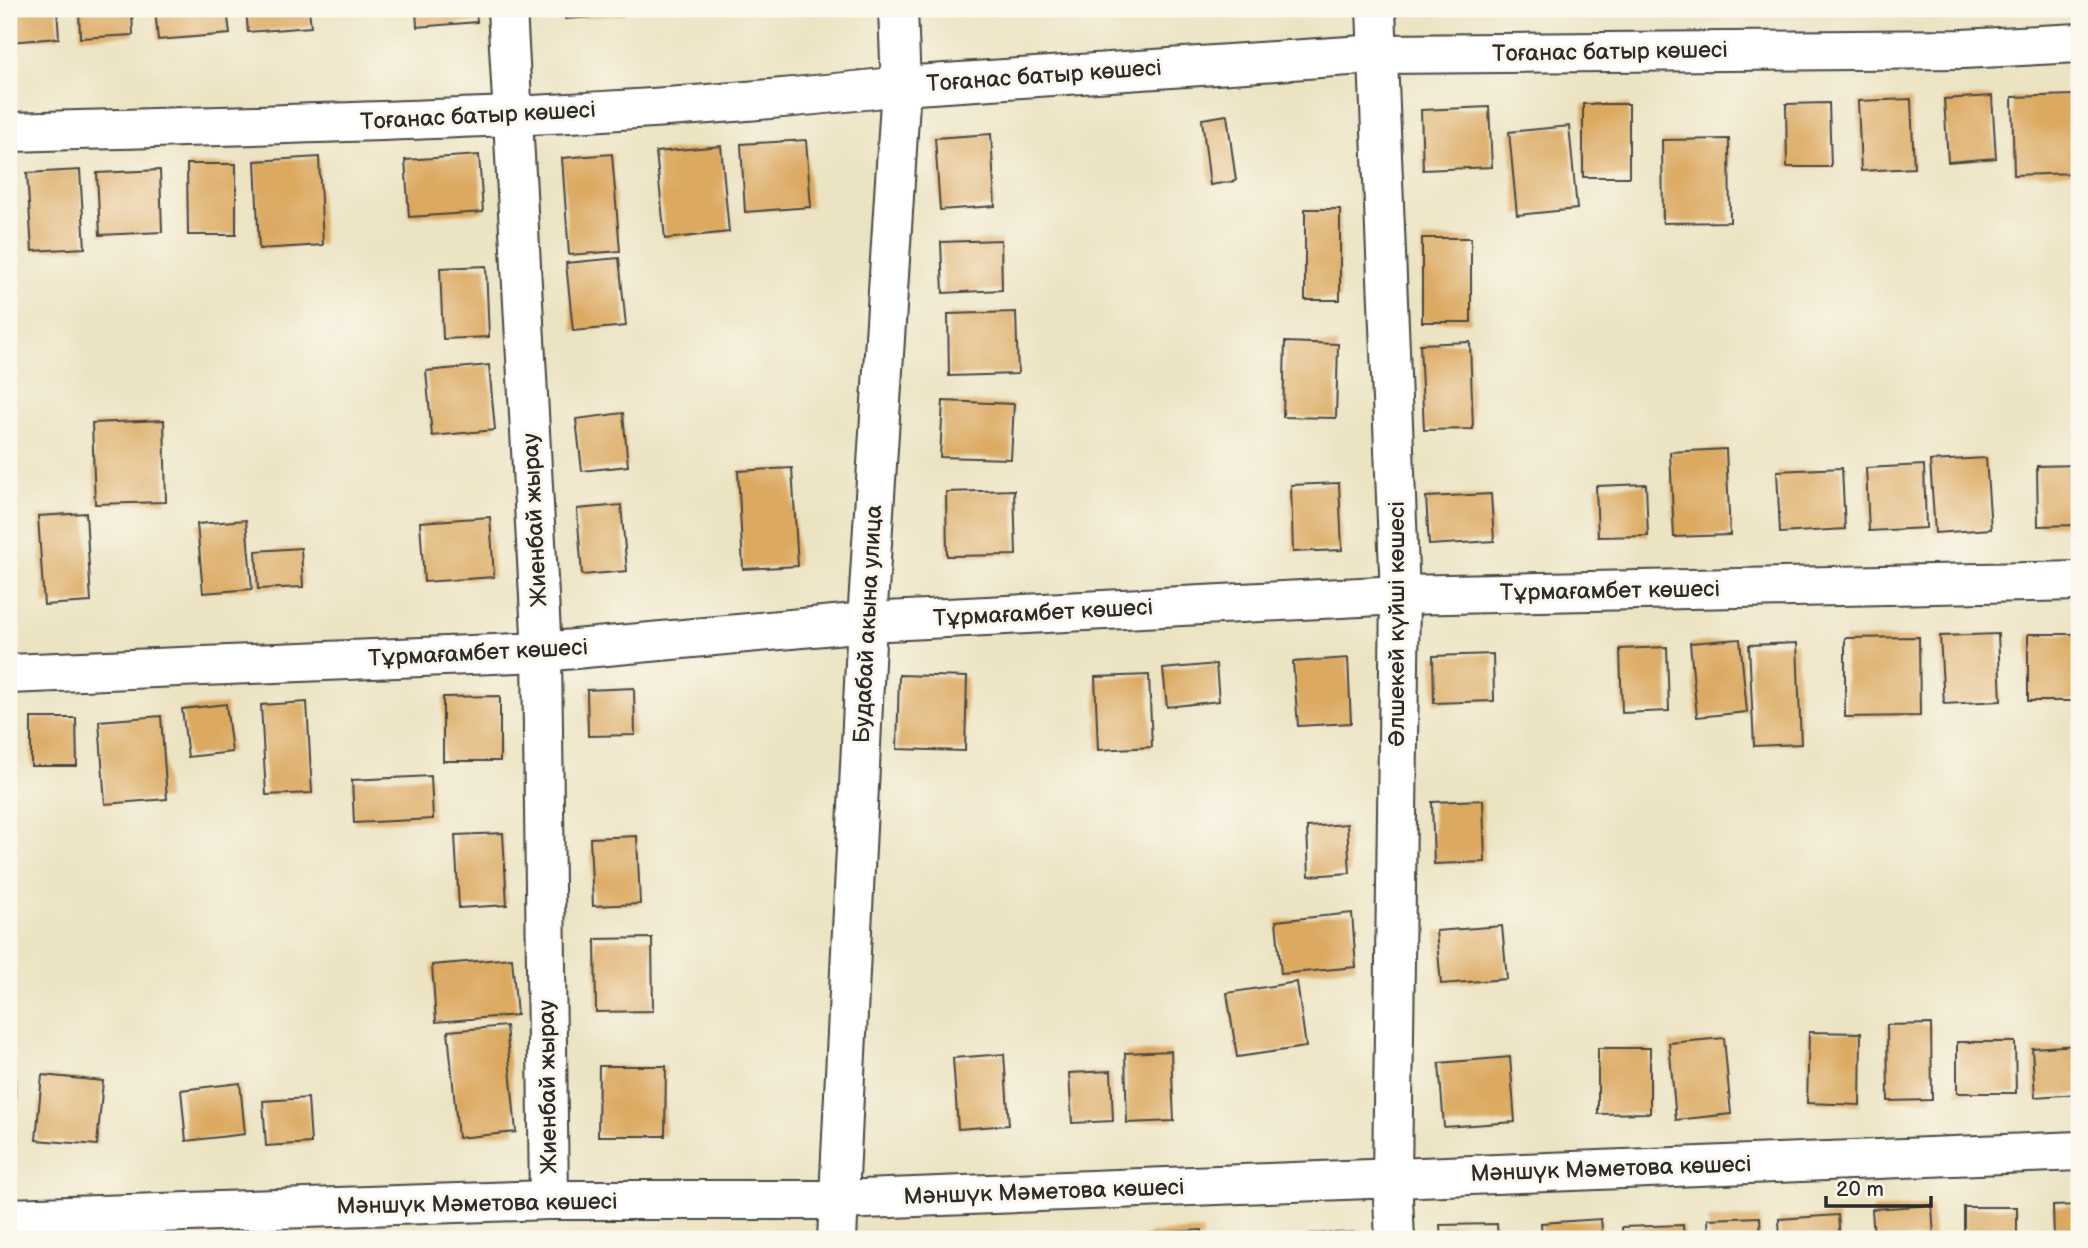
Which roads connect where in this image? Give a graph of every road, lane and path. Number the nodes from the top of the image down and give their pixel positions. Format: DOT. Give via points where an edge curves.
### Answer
graph roads {
  1 [pos="507,9"];
  2 [pos="898,9"];
  3 [pos="1376,9"];
  4 [pos="2079,43"];
  5 [pos="1379,54"];
  6 [pos="901,86"];
  7 [pos="514,117"];
  8 [pos="9,132"];
  9 [pos="2079,581"];
  10 [pos="1400,595"];
  11 [pos="867,622"];
  12 [pos="542,652"];
  13 [pos="9,674"];
  14 [pos="2079,1150"];
  15 [pos="1392,1178"];
  16 [pos="549,1200"];
  17 [pos="839,1200"];
  18 [pos="9,1218"];
  19 [pos="837,1239"];
  20 [pos="1395,1239"];
  1 -- 7 [label="street, Жиенбай жырау"];
  2 -- 6 [label="street, Будабай акына улица"];
  3 -- 5 [label="street, Әлшекей күйші көшесі"];
  4 -- 5 [label="street, Тоғанас батыр көшесі" via="1962,49"];
  5 -- 6 [label="street, Тоғанас батыр көшесі"];
  5 -- 10 [label="street, Әлшекей күйші көшесі"];
  6 -- 7 [label="street, Тоғанас батыр көшесі"];
  6 -- 11 [label="street, Будабай акына улица"];
  7 -- 8 [label="street, Тоғанас батыр көшесі"];
  7 -- 12 [label="street, Жиенбай жырау"];
  9 -- 10 [label="street, Тұрмағамбет көшесі"];
  10 -- 11 [label="street, Тұрмағамбет көшесі"];
  10 -- 15 [label="street, Әлшекей күйші көшесі"];
  11 -- 12 [label="street, Тұрмағамбет көшесі"];
  11 -- 17 [label="street, Будабай акына улица"];
  12 -- 13 [label="street, Тұрмағамбет көшесі"];
  12 -- 16 [label="street, Жиенбай жырау"];
  14 -- 15 [label="street, Мәншүк Мәметова көшесі"];
  15 -- 17 [label="street, Мәншүк Мәметова көшесі"];
  15 -- 20 [label="street, Әлшекей күйші көшесі"];
  16 -- 17 [label="street, Мәншүк Мәметова көшесі"];
  16 -- 18 [label="street, Мәншүк Мәметова көшесі"];
  17 -- 19 [label="street, Будабай акына улица"];
}
